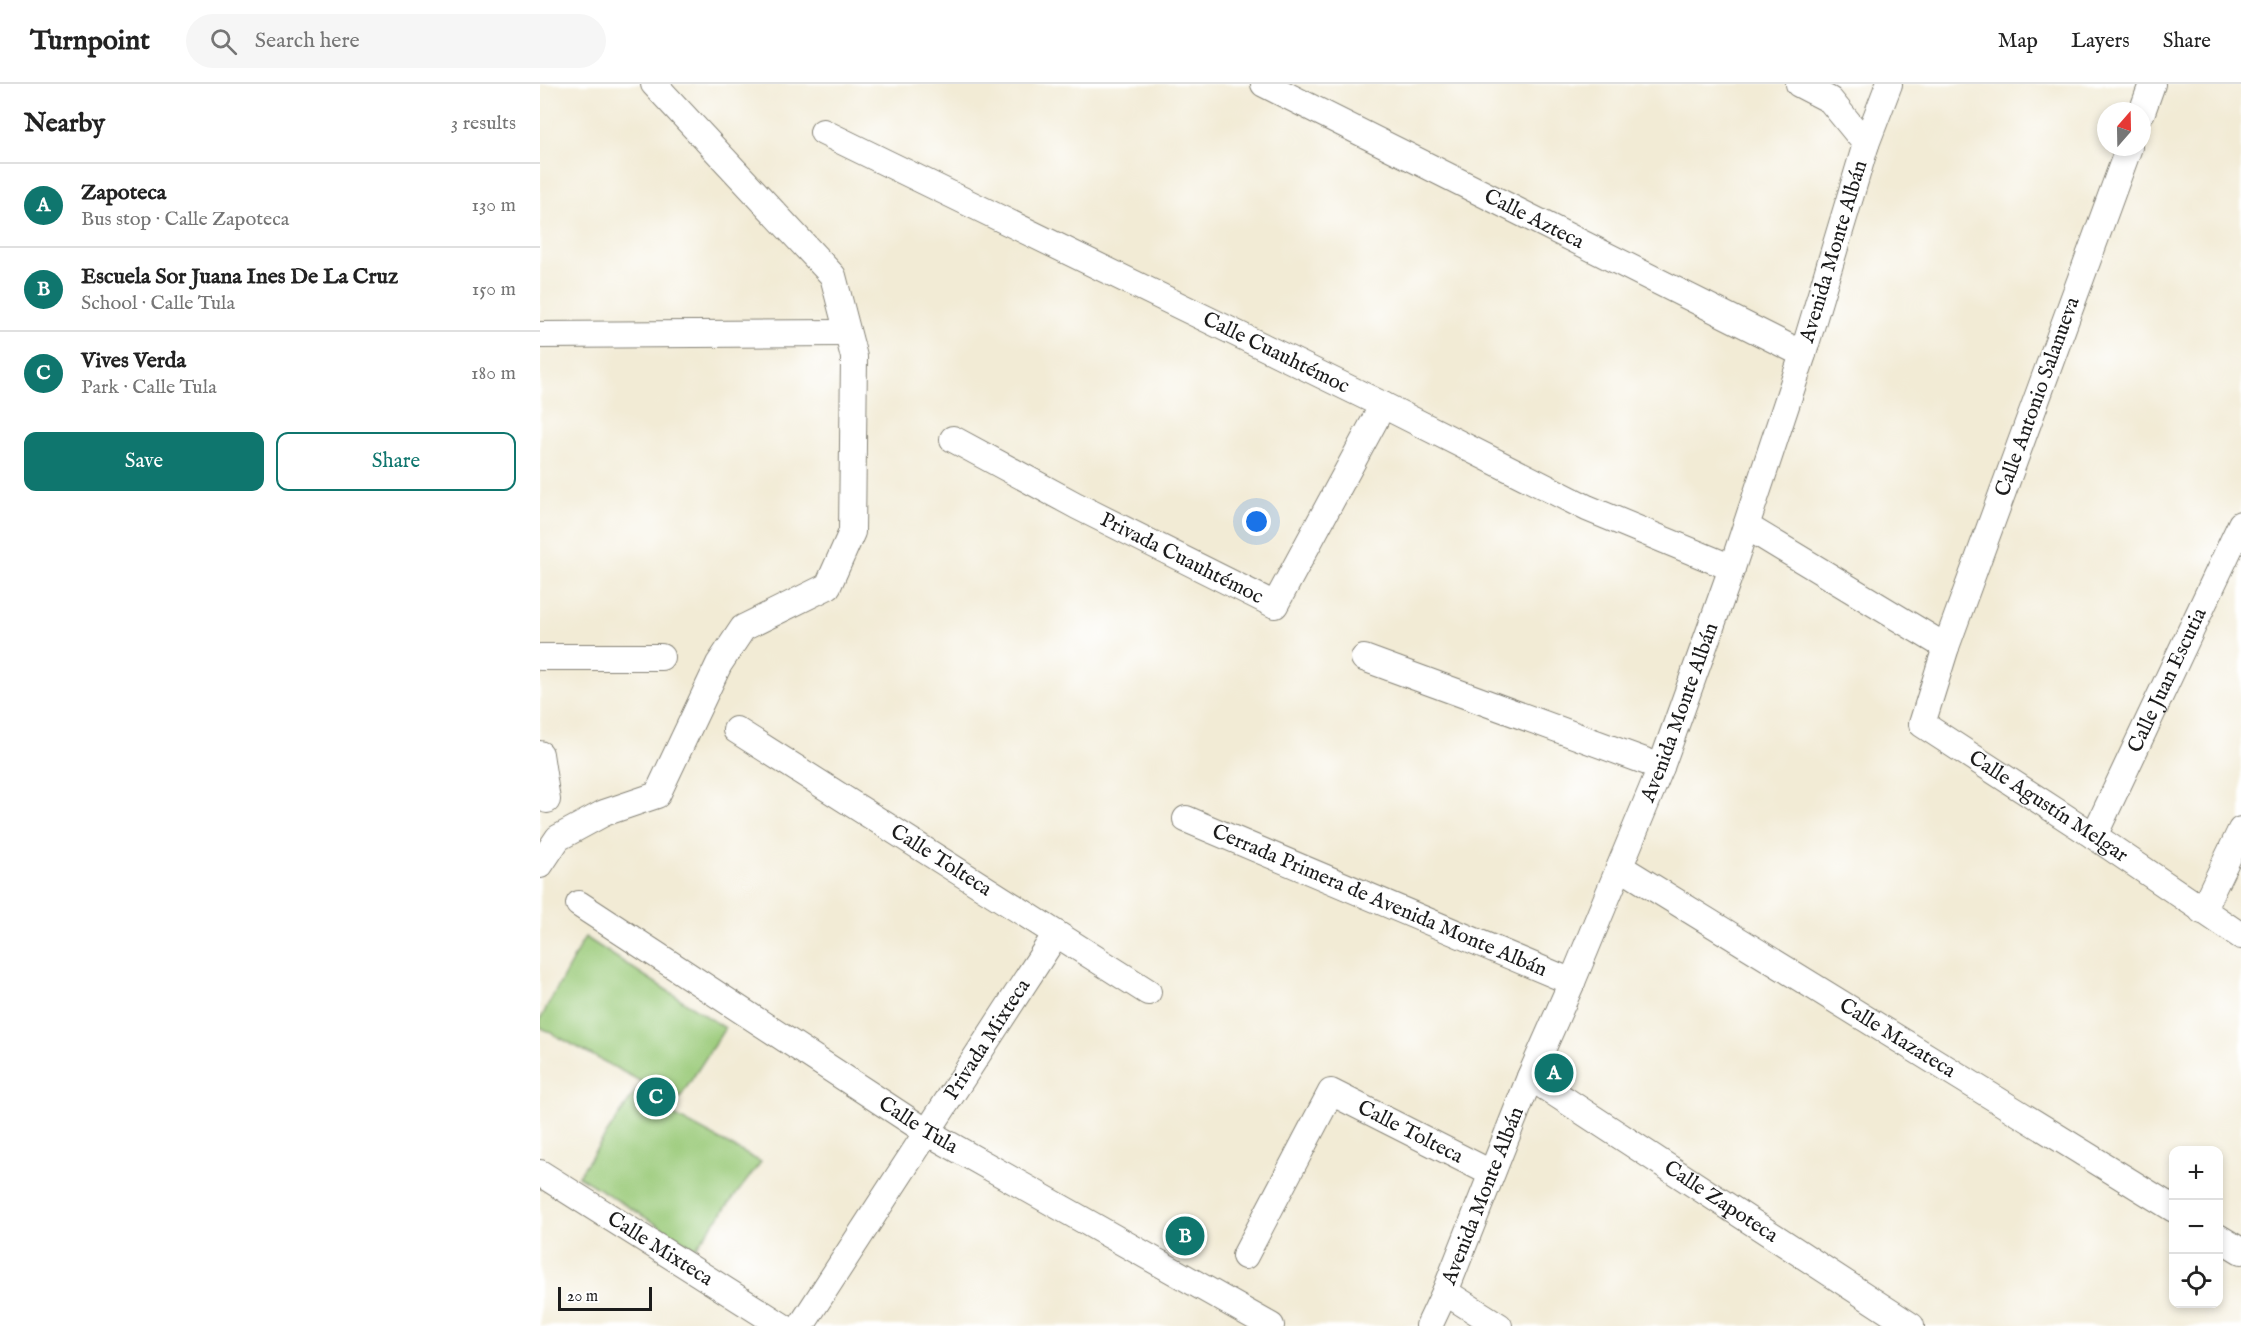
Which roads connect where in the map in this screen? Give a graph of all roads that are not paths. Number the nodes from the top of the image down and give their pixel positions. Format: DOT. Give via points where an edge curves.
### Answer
graph roads {
  1 [pos="654,84"];
  2 [pos="1264,84"];
  3 [pos="1799,84"];
  4 [pos="1889,84"];
  5 [pos="2152,84"];
  6 [pos="1829,92"];
  7 [pos="2146,102"];
  8 [pos="823,132"];
  9 [pos="1866,144"];
  10 [pos="2126,156"];
  11 [pos="847,333"];
  12 [pos="540,334"];
  13 [pos="1803,354"];
  14 [pos="1383,405"];
  15 [pos="952,439"];
  16 [pos="2241,524"];
  17 [pos="1746,526"];
  18 [pos="1732,568"];
  19 [pos="1946,647"];
  20 [pos="540,657"];
  21 [pos="661,657"];
  22 [pos="1364,658"];
  23 [pos="736,730"];
  24 [pos="540,754"];
  25 [pos="1660,767"];
  26 [pos="548,800"];
  27 [pos="1186,819"];
  28 [pos="2241,830"];
  29 [pos="2094,836"];
  30 [pos="540,865"];
  31 [pos="1620,867"];
  32 [pos="579,904"];
  33 [pos="2202,911"];
  34 [pos="1056,934"];
  35 [pos="2241,936"];
  36 [pos="1572,982"];
  37 [pos="1148,992"];
  38 [pos="1530,1077"];
  39 [pos="927,1132"];
  40 [pos="540,1173"];
  41 [pos="1491,1173"];
  42 [pos="2169,1206"];
  43 [pos="2223,1240"];
  44 [pos="2241,1251"];
  45 [pos="1245,1256"];
  46 [pos="1445,1292"];
  47 [pos="782,1326"];
  48 [pos="801,1326"];
  49 [pos="1271,1326"];
  50 [pos="1429,1326"];
  51 [pos="1499,1326"];
  52 [pos="1911,1326"];
  1 -- 11 [label="street" via="833,276"];
  2 -- 13 [label="street, Calle Azteca"];
  3 -- 6 [label="street"];
  4 -- 9 [label="street, Avenida Monte Albán"];
  5 -- 7 [label="street"];
  6 -- 9 [label="street"];
  8 -- 14 [label="street, Calle Cuauhtémoc"];
  9 -- 13 [label="street, Avenida Monte Albán"];
  10 -- 19 [label="street, Calle Antonio Salanueva"];
  11 -- 12 [label="street"];
  11 -- 30 [label="street" via="854,357 852,532 828,586 743,628 709,684 657,795 604,813 558,838"];
  13 -- 17 [label="street, Avenida Monte Albán"];
  14 -- 15 [label="street, Privada Cuauhtémoc" via="1275,605"];
  14 -- 18 [label="street, Calle Cuauhtémoc" via="1587,508"];
  16 -- 29 [label="street, Calle Juan Escutia"];
  17 -- 18 [label="street, Avenida Monte Albán"];
  17 -- 19 [label="street"];
  18 -- 25 [label="street, Avenida Monte Albán"];
  19 -- 29 [label="street, Calle Agustín Melgar" via="1922,724"];
  20 -- 21 [label="street"];
  22 -- 25 [label="street"];
  23 -- 34 [label="street, Calle Tolteca"];
  24 -- 26 [label="street"];
  25 -- 31 [label="street, Avenida Monte Albán"];
  27 -- 36 [label="street, Cerrada Primera de Avenida Monte Albán"];
  28 -- 33 [label="street"];
  29 -- 33 [label="street, Calle Agustín Melgar"];
  31 -- 36 [label="street, Avenida Monte Albán"];
  31 -- 42 [label="street, Calle Mazateca"];
  32 -- 39 [label="street, Calle Tula"];
  33 -- 35 [label="street, Calle Agustín Melgar"];
  34 -- 37 [label="street, Calle Tolteca"];
  34 -- 39 [label="street, Privada Mixteca"];
  36 -- 38 [label="street, Avenida Monte Albán"];
  38 -- 41 [label="street, Avenida Monte Albán"];
  38 -- 52 [label="street, Calle Zapoteca"];
  39 -- 48 [label="street, Privada Mixteca"];
  39 -- 49 [label="street, Calle Tula"];
  40 -- 47 [label="street, Calle Mixteca"];
  41 -- 45 [label="street, Calle Tolteca" via="1331,1092"];
  41 -- 46 [label="street, Avenida Monte Albán"];
  43 -- 44 [label="street"];
  46 -- 50 [label="street, Avenida Monte Albán"];
  46 -- 51 [label="street"];
}
